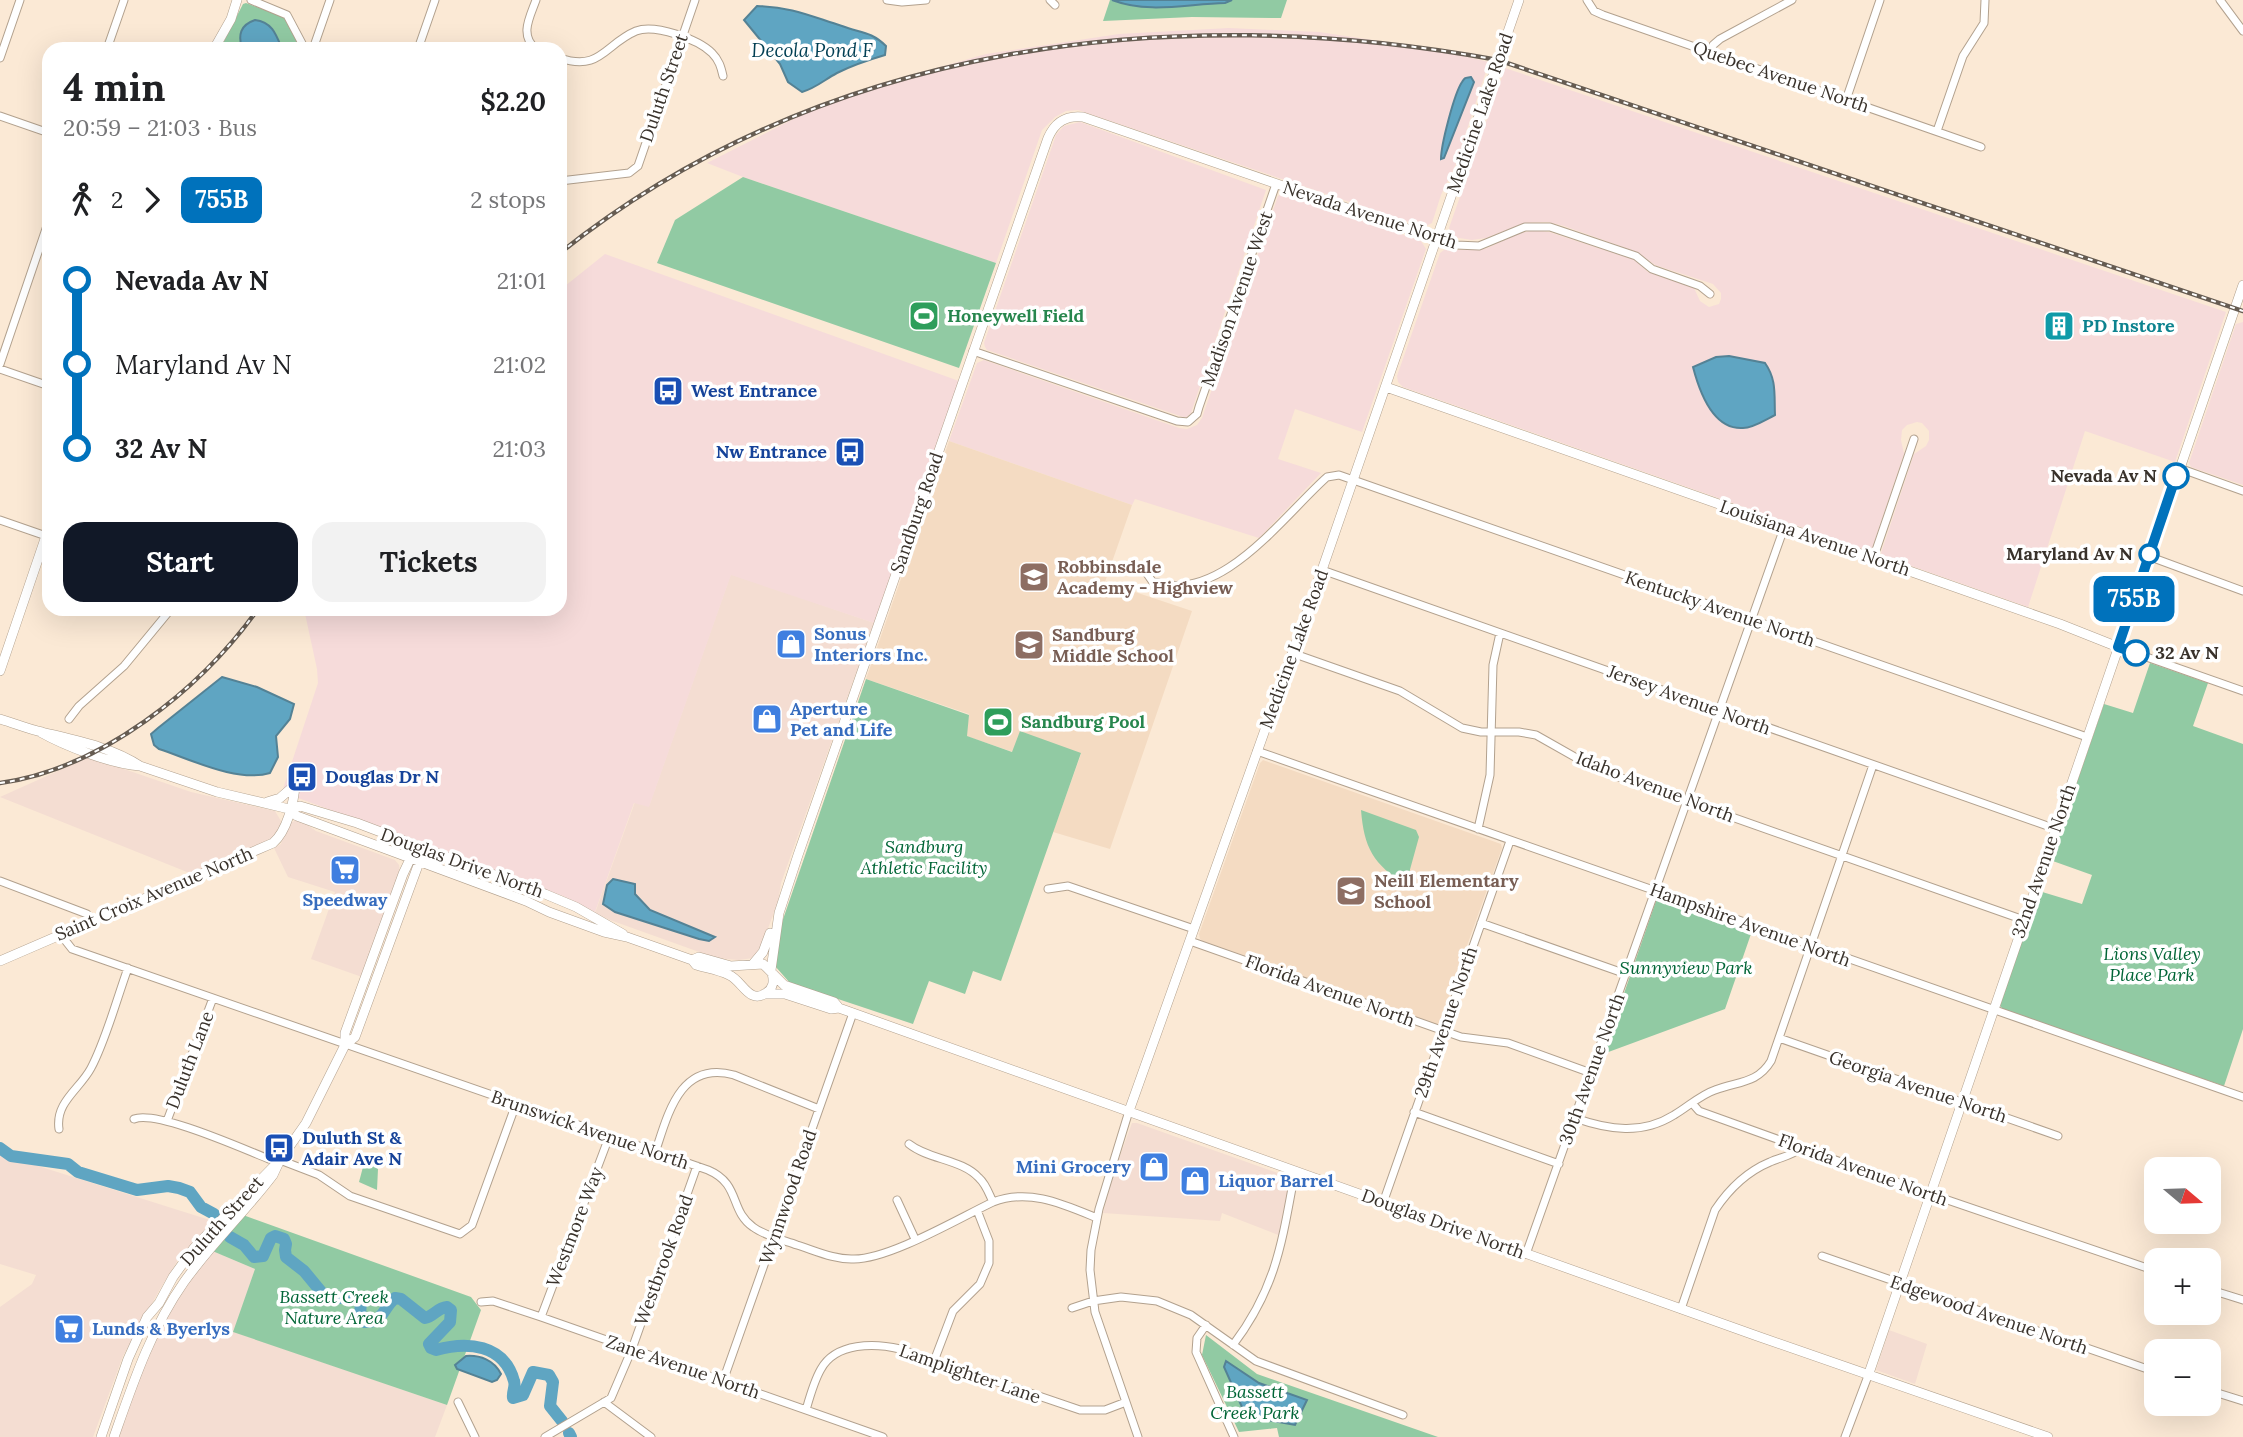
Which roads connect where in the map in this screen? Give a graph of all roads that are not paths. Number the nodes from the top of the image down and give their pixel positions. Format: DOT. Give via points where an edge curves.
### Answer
graph roads {
  1 [pos="20,0"];
  2 [pos="124,0"];
  3 [pos="237,0"];
  4 [pos="251,0"];
  5 [pos="330,0"];
  6 [pos="435,0"];
  7 [pos="536,0"];
  8 [pos="695,0"];
  9 [pos="887,0"];
  10 [pos="926,0"];
  11 [pos="1519,0"];
  12 [pos="1587,0"];
  13 [pos="1792,0"];
  14 [pos="1880,0"];
  15 [pos="1986,0"];
  16 [pos="2220,0"];
  17 [pos="2243,31"];
  18 [pos="682,37"];
  19 [pos="109,42"];
  20 [pos="219,42"];
  21 [pos="300,42"];
  22 [pos="315,42"];
  23 [pos="420,42"];
  24 [pos="529,42"];
  25 [pos="1711,52"];
  26 [pos="0,58"];
  27 [pos="567,60"];
  28 [pos="723,76"];
  29 [pos="1846,100"];
  30 [pos="0,116"];
  31 [pos="1064,119"];
  32 [pos="42,131"];
  33 [pos="1937,131"];
  34 [pos="1981,147"];
  35 [pos="567,180"];
  36 [pos="1276,184"];
  37 [pos="1437,239"];
  38 [pos="42,240"];
  39 [pos="2243,287"];
  40 [pos="1710,294"];
  41 [pos="973,351"];
  42 [pos="0,363"];
  43 [pos="0,369"];
  44 [pos="42,384"];
  45 [pos="1386,387"];
  46 [pos="1914,439"];
  47 [pos="2179,468"];
  48 [pos="1353,480"];
  49 [pos="2243,491"];
  50 [pos="0,520"];
  51 [pos="1784,528"];
  52 [pos="42,531"];
  53 [pos="42,550"];
  54 [pos="2148,556"];
  55 [pos="1873,559"];
  56 [pos="1143,568"];
  57 [pos="1322,570"];
  58 [pos="2243,591"];
  59 [pos="165,616"];
  60 [pos="1751,620"];
  61 [pos="1500,633"];
  62 [pos="2118,647"];
  63 [pos="1292,653"];
  64 [pos="0,671"];
  65 [pos="2243,691"];
  66 [pos="1719,710"];
  67 [pos="0,719"];
  68 [pos="69,719"];
  69 [pos="1492,732"];
  70 [pos="2087,737"];
  71 [pos="1257,751"];
  72 [pos="1873,765"];
  73 [pos="1687,802"];
  74 [pos="262,803"];
  75 [pos="289,809"];
  76 [pos="1478,829"];
  77 [pos="2056,829"];
  78 [pos="1510,841"];
  79 [pos="420,848"];
  80 [pos="1842,855"];
  81 [pos="415,860"];
  82 [pos="0,881"];
  83 [pos="1048,889"];
  84 [pos="1655,892"];
  85 [pos="779,913"];
  86 [pos="2024,920"];
  87 [pos="90,922"];
  88 [pos="1481,923"];
  89 [pos="1194,929"];
  90 [pos="61,935"];
  91 [pos="627,937"];
  92 [pos="1190,941"];
  93 [pos="1811,947"];
  94 [pos="692,960"];
  95 [pos="0,961"];
  96 [pos="751,965"];
  97 [pos="128,968"];
  98 [pos="772,971"];
  99 [pos="1626,974"];
  100 [pos="743,986"];
  101 [pos="764,995"];
  102 [pos="213,998"];
  103 [pos="839,1008"];
  104 [pos="1992,1011"];
  105 [pos="853,1013"];
  106 [pos="1443,1031"];
  107 [pos="1779,1038"];
  108 [pos="345,1045"];
  109 [pos="1591,1073"];
  110 [pos="2243,1097"];
  111 [pos="1692,1103"];
  112 [pos="1961,1103"];
  113 [pos="516,1104"];
  114 [pos="819,1109"];
  115 [pos="1129,1111"];
  116 [pos="1414,1112"];
  117 [pos="1575,1118"];
  118 [pos="134,1119"];
  119 [pos="167,1121"];
  120 [pos="59,1129"];
  121 [pos="2058,1136"];
  122 [pos="609,1137"];
  123 [pos="909,1144"];
  124 [pos="1801,1148"];
  125 [pos="655,1153"];
  126 [pos="280,1160"];
  127 [pos="1559,1164"];
  128 [pos="697,1166"];
  129 [pos="1295,1172"];
  130 [pos="1930,1194"];
  131 [pos="897,1200"];
  132 [pos="993,1202"];
  133 [pos="1382,1203"];
  134 [pos="977,1210"];
  135 [pos="1097,1218"];
  136 [pos="774,1237"];
  137 [pos="915,1239"];
  138 [pos="1527,1254"];
  139 [pos="1822,1256"];
  140 [pos="2144,1267"];
  141 [pos="1899,1284"];
  142 [pos="2221,1293"];
  143 [pos="2243,1300"];
  144 [pos="1093,1301"];
  145 [pos="481,1303"];
  146 [pos="1072,1308"];
  147 [pos="1681,1309"];
  148 [pos="541,1317"];
  149 [pos="1206,1325"];
  150 [pos="1233,1345"];
  151 [pos="632,1349"];
  152 [pos="934,1361"];
  153 [pos="2144,1368"];
  154 [pos="1867,1376"];
  155 [pos="723,1381"];
  156 [pos="2221,1394"];
  157 [pos="2243,1401"];
  158 [pos="458,1402"];
  159 [pos="604,1402"];
  160 [pos="1126,1402"];
  161 [pos="806,1410"];
  162 [pos="1403,1415"];
  163 [pos="101,1437"];
  164 [pos="114,1437"];
  165 [pos="475,1437"];
  166 [pos="545,1437"];
  167 [pos="651,1437"];
  168 [pos="883,1437"];
  169 [pos="1138,1437"];
  170 [pos="1234,1437"];
  171 [pos="1846,1437"];
  172 [pos="2048,1437"];
  1 -- 26 [label="street"];
  2 -- 19 [label="street"];
  3 -- 20 [label="street"];
  4 -- 21 [label="street" via="287,15"];
  5 -- 22 [label="street"];
  6 -- 23 [label="street"];
  7 -- 24 [label="street" via="526,28"];
  8 -- 18 [label="street, Duluth Street"];
  9 -- 10 [label="street"];
  11 -- 37 [label="street, Medicine Lake Road"];
  12 -- 25 [label="street, Quebec Avenue North" via="1603,15"];
  13 -- 25 [label="street" via="1720,39"];
  14 -- 29 [label="street"];
  15 -- 33 [label="street" via="1984,23 1963,56"];
  16 -- 17 [label="street"];
  18 -- 27 [label="street" via="645,29 592,61"];
  18 -- 28 [label="street" via="713,54"];
  18 -- 35 [label="street, Duluth Street" via="638,166 629,173"];
  25 -- 29 [label="street, Quebec Avenue North"];
  29 -- 33 [label="street, Quebec Avenue North"];
  30 -- 32 [label="street"];
  31 -- 36 [label="street, Nevada Avenue North" via="1087,118"];
  31 -- 41 [label="street, Sandburg Road" via="1048,138"];
  33 -- 34 [label="street, Quebec Avenue North"];
  36 -- 37 [label="street, Nevada Avenue North"];
  36 -- 41 [label="street, Madison Avenue West" via="1197,414 1188,422"];
  37 -- 40 [label="street, Nevada Avenue North" via="1479,246 1525,227 1550,227 1636,257 1652,269"];
  37 -- 45 [label="street, Medicine Lake Road"];
  38 -- 42 [label="street"];
  39 -- 47 [label="street, 32nd Avenue North"];
  41 -- 85 [label="street, Sandburg Road"];
  43 -- 44 [label="street"];
  45 -- 48 [label="street, Medicine Lake Road"];
  45 -- 51 [label="street, Louisiana Avenue North"];
  46 -- 55 [label="street"];
  47 -- 49 [label="street"];
  47 -- 54 [label="street, 32nd Avenue North"];
  48 -- 56 [label="street" via="1327,477 1254,548 1210,577 1172,587 1152,581"];
  48 -- 57 [label="street, Medicine Lake Road"];
  48 -- 60 [label="street, Kentucky Avenue North"];
  50 -- 52 [label="street"];
  51 -- 55 [label="street, Louisiana Avenue North"];
  51 -- 60 [label="street, 30th Avenue North"];
  53 -- 64 [label="street"];
  54 -- 58 [label="street"];
  54 -- 62 [label="street, 32nd Avenue North"];
  55 -- 62 [label="street, Louisiana Avenue North"];
  57 -- 61 [label="street, Jersey Avenue North"];
  57 -- 63 [label="street, Medicine Lake Road"];
  59 -- 68 [label="street" via="124,666"];
  60 -- 66 [label="street, 30th Avenue North"];
  60 -- 70 [label="street, Kentucky Avenue North"];
  61 -- 66 [label="street, Jersey Avenue North"];
  61 -- 69 [label="street" via="1493,664"];
  62 -- 65 [label="street, Louisiana Avenue North"];
  62 -- 70 [label="street, 32nd Avenue North"];
  63 -- 69 [label="street, Idaho Avenue North" via="1400,691 1462,728"];
  63 -- 71 [label="street, Medicine Lake Road"];
  66 -- 72 [label="street, Jersey Avenue North"];
  66 -- 73 [label="street, 30th Avenue North"];
  67 -- 74 [label="street, Douglas Drive North" via="126,765"];
  69 -- 73 [label="street, Idaho Avenue North" via="1536,735 1585,764"];
  69 -- 76 [label="street" via="1487,794"];
  70 -- 77 [label="street, 32nd Avenue North"];
  71 -- 76 [label="street, Hampshire Avenue North"];
  71 -- 89 [label="street, Medicine Lake Road"];
  72 -- 77 [label="street, Jersey Avenue North"];
  72 -- 80 [label="street"];
  73 -- 80 [label="street, Idaho Avenue North"];
  73 -- 84 [label="street, 30th Avenue North"];
  74 -- 75 [label="street, Douglas Drive North"];
  74 -- 75 [label="street" via="279,798 295,785"];
  75 -- 79 [label="street, Douglas Drive North" via="316,810"];
  75 -- 81 [label="street, Douglas Drive North"];
  75 -- 87 [label="street, Saint Croix Avenue North" via="273,843"];
  76 -- 78 [label="street, Hampshire Avenue North"];
  77 -- 86 [label="street, 32nd Avenue North"];
  78 -- 84 [label="street, Hampshire Avenue North"];
  78 -- 88 [label="street, 29th Avenue North"];
  79 -- 81 [label="street, Duluth Street"];
  79 -- 91 [label="street, Douglas Drive North" via="564,902"];
  80 -- 86 [label="street, Idaho Avenue North"];
  80 -- 93 [label="street"];
  81 -- 91 [label="street, Douglas Drive North" via="575,922"];
  81 -- 108 [label="street, Duluth Street" via="345,1033"];
  82 -- 87 [label="street" via="87,914"];
  83 -- 89 [label="street" via="1068,886"];
  84 -- 93 [label="street, Hampshire Avenue North"];
  84 -- 99 [label="street, 30th Avenue North"];
  85 -- 96 [label="street, Sandburg Road" via="763,952"];
  85 -- 98 [label="street, Sandburg Road"];
  86 -- 104 [label="street, 32nd Avenue North"];
  87 -- 90 [label="street, Saint Croix Avenue North"];
  88 -- 99 [label="street"];
  88 -- 106 [label="street, 29th Avenue North"];
  89 -- 92 [label="street, Medicine Lake Road"];
  90 -- 95 [label="street, Saint Croix Avenue North"];
  90 -- 97 [label="street, Brunswick Avenue North" via="72,949"];
  91 -- 94 [label="street, Douglas Drive North"];
  92 -- 106 [label="street, Florida Avenue North"];
  92 -- 115 [label="street, Medicine Lake Road"];
  93 -- 104 [label="street, Hampshire Avenue North"];
  93 -- 107 [label="street"];
  94 -- 96 [label="street, Douglas Drive North" via="699,957 731,966"];
  94 -- 100 [label="street, Douglas Drive North" via="733,976"];
  96 -- 98 [label="street, Douglas Drive North" via="763,964"];
  96 -- 100 [label="street" via="741,977"];
  97 -- 102 [label="street, Brunswick Avenue North"];
  97 -- 120 [label="street" via="92,1067 60,1110"];
  98 -- 101 [label="street" via="773,985"];
  98 -- 103 [label="street, Douglas Drive North" via="784,985 834,1002"];
  99 -- 109 [label="street, 30th Avenue North"];
  100 -- 101 [label="street, Douglas Drive North" via="752,995"];
  101 -- 103 [label="street, Douglas Drive North" via="785,994"];
  102 -- 108 [label="street, Brunswick Avenue North"];
  102 -- 119 [label="street, Duluth Lane"];
  103 -- 105 [label="street, Douglas Drive North"];
  104 -- 110 [label="street, Hampshire Avenue North"];
  104 -- 112 [label="street, 32nd Avenue North"];
  105 -- 114 [label="street, Wynnwood Road"];
  105 -- 115 [label="street, Douglas Drive North"];
  106 -- 109 [label="street, Florida Avenue North" via="1471,1040 1508,1043"];
  106 -- 116 [label="street, 29th Avenue North"];
  107 -- 111 [label="street" via="1760,1076 1714,1090"];
  107 -- 112 [label="street, Georgia Avenue North"];
  108 -- 113 [label="street, Brunswick Avenue North"];
  108 -- 126 [label="street, Duluth Street" via="306,1123"];
  109 -- 117 [label="street, 30th Avenue North"];
  111 -- 117 [label="street" via="1641,1128 1604,1128"];
  111 -- 124 [label="street, Florida Avenue North" via="1699,1111"];
  112 -- 121 [label="street, Georgia Avenue North"];
  112 -- 130 [label="street, 32nd Avenue North"];
  113 -- 122 [label="street, Brunswick Avenue North"];
  113 -- 126 [label="street" via="471,1225 464,1232 349,1196 324,1177"];
  114 -- 125 [label="street" via="734,1075 704,1075 677,1095"];
  114 -- 136 [label="street, Wynnwood Road"];
  115 -- 129 [label="street, Douglas Drive North"];
  115 -- 135 [label="street, Medicine Lake Road"];
  116 -- 127 [label="street"];
  116 -- 133 [label="street, 29th Avenue North"];
  117 -- 127 [label="street, 30th Avenue North"];
  118 -- 119 [label="street"];
  119 -- 126 [label="street"];
  122 -- 125 [label="street, Brunswick Avenue North"];
  122 -- 148 [label="street, Westmore Way"];
  123 -- 132 [label="street" via="975,1174"];
  124 -- 130 [label="street, Florida Avenue North"];
  124 -- 147 [label="street" via="1757,1168 1725,1196 1712,1217"];
  125 -- 128 [label="street, Brunswick Avenue North"];
  126 -- 163 [label="street, Duluth Street" via="194,1248 147,1317"];
  126 -- 164 [label="street, Duluth Street" via="273,1175 204,1254 154,1330"];
  127 -- 138 [label="street, 30th Avenue North"];
  128 -- 136 [label="street, Brunswick Avenue North" via="723,1178 743,1218"];
  128 -- 151 [label="street, Westbrook Road"];
  129 -- 133 [label="street, Douglas Drive North"];
  129 -- 150 [label="street" via="1272,1279"];
  130 -- 140 [label="street, Florida Avenue North"];
  130 -- 141 [label="street, 32nd Avenue North"];
  131 -- 137 [label="street"];
  132 -- 134 [label="street, Brunswick Avenue North"];
  132 -- 135 [label="street, Brunswick Avenue North" via="1032,1196"];
  133 -- 138 [label="street, Douglas Drive North"];
  134 -- 137 [label="street, Brunswick Avenue North"];
  134 -- 152 [label="street" via="989,1241 989,1263 980,1284 953,1311"];
  135 -- 144 [label="street, Medicine Lake Road" via="1090,1260"];
  136 -- 137 [label="street, Brunswick Avenue North" via="856,1260"];
  136 -- 155 [label="street, Wynnwood Road"];
  138 -- 147 [label="street, Douglas Drive North"];
  139 -- 141 [label="street, Edgewood Avenue North"];
  141 -- 153 [label="street, Edgewood Avenue North"];
  141 -- 154 [label="street, 32nd Avenue North"];
  142 -- 143 [label="street"];
  144 -- 146 [label="street"];
  144 -- 149 [label="street" via="1121,1297 1157,1301"];
  144 -- 160 [label="street, Medicine Lake Road"];
  145 -- 148 [label="street, Zane Avenue North" via="493,1301"];
  147 -- 154 [label="street, Douglas Drive North"];
  148 -- 151 [label="street, Zane Avenue North"];
  149 -- 150 [label="street"];
  149 -- 170 [label="street" via="1197,1338 1196,1352"];
  150 -- 162 [label="street" via="1273,1369"];
  151 -- 155 [label="street, Zane Avenue North"];
  151 -- 159 [label="street, Westbrook Road" via="611,1398"];
  152 -- 160 [label="street, Lamplighter Lane" via="1080,1410 1105,1410"];
  152 -- 161 [label="street, Lamplighter Lane" via="872,1344 844,1350 822,1367"];
  154 -- 171 [label="street, 32nd Avenue North"];
  154 -- 172 [label="street, Douglas Drive North"];
  155 -- 161 [label="street, Zane Avenue North"];
  156 -- 157 [label="street"];
  158 -- 165 [label="street"];
  159 -- 166 [label="street, Westbrook Road"];
  159 -- 167 [label="street"];
  160 -- 169 [label="street, Medicine Lake Road"];
  161 -- 168 [label="street, Zane Avenue North"];
}
